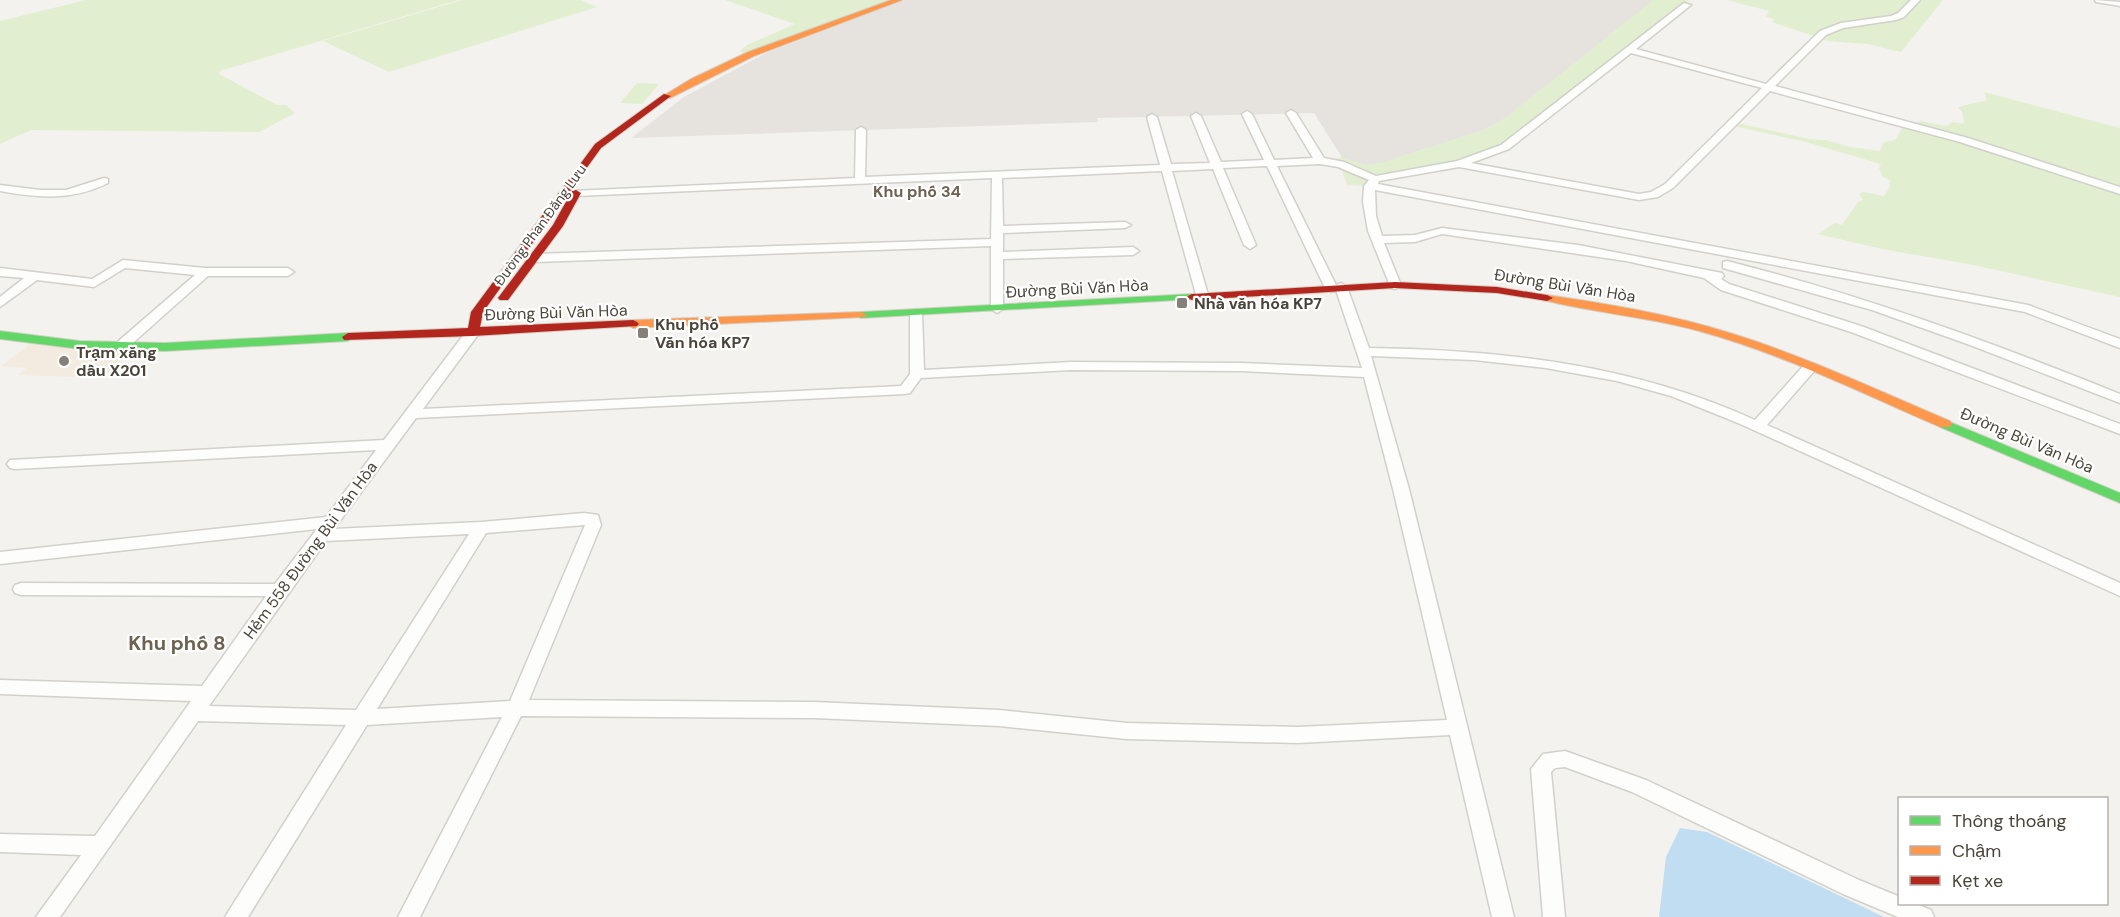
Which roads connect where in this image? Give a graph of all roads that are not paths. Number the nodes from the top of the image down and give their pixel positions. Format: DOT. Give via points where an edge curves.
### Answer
graph roads {
  1 [pos="898,0"];
  2 [pos="1916,0"];
  3 [pos="2099,0"];
  4 [pos="2120,4"];
  5 [pos="1687,5"];
  6 [pos="1630,50"];
  7 [pos="1770,86"];
  8 [pos="1291,113"];
  9 [pos="1247,114"];
  10 [pos="1196,116"];
  11 [pos="1152,117"];
  12 [pos="627,127"];
  13 [pos="861,130"];
  14 [pos="1320,161"];
  15 [pos="1273,164"];
  16 [pos="1459,164"];
  17 [pos="1218,166"];
  18 [pos="1166,168"];
  19 [pos="997,174"];
  20 [pos="860,180"];
  21 [pos="104,181"];
  22 [pos="1372,183"];
  23 [pos="0,188"];
  24 [pos="2120,191"];
  25 [pos="576,193"];
  26 [pos="1125,225"];
  27 [pos="997,236"];
  28 [pos="1378,240"];
  29 [pos="1250,244"];
  30 [pos="1133,251"];
  31 [pos="997,256"];
  32 [pos="535,258"];
  33 [pos="1727,259"];
  34 [pos="0,272"];
  35 [pos="205,272"];
  36 [pos="288,272"];
  37 [pos="35,276"];
  38 [pos="1709,276"];
  39 [pos="1395,285"];
  40 [pos="1336,287"];
  41 [pos="1203,298"];
  42 [pos="0,303"];
  43 [pos="997,309"];
  44 [pos="916,313"];
  45 [pos="473,332"];
  46 [pos="0,335"];
  47 [pos="2120,344"];
  48 [pos="120,346"];
  49 [pos="1365,352"];
  50 [pos="1810,367"];
  51 [pos="1371,373"];
  52 [pos="917,375"];
  53 [pos="2120,399"];
  54 [pos="412,414"];
  55 [pos="1757,427"];
  56 [pos="2120,429"];
  57 [pos="387,445"];
  58 [pos="15,464"];
  59 [pos="2120,498"];
  60 [pos="326,528"];
  61 [pos="481,528"];
  62 [pos="0,558"];
  63 [pos="21,589"];
  64 [pos="280,590"];
  65 [pos="2120,590"];
  66 [pos="0,687"];
  67 [pos="206,694"];
  68 [pos="516,708"];
  69 [pos="194,713"];
  70 [pos="360,718"];
  71 [pos="1457,728"];
  72 [pos="0,843"];
  73 [pos="100,846"];
  74 [pos="47,917"];
  75 [pos="236,917"];
  76 [pos="410,917"];
  77 [pos="1503,917"];
  78 [pos="1554,917"];
  79 [pos="1923,917"];
  1 -- 12 [label="main road, Đường Phan Đăng Lưu" via="697,78 651,106"];
  2 -- 7 [label="street" via="1893,18 1831,29 1814,40"];
  3 -- 4 [label="street"];
  5 -- 6 [label="street"];
  6 -- 7 [label="street"];
  6 -- 16 [label="street" via="1505,147"];
  7 -- 16 [label="street" via="1670,186 1654,195 1639,197"];
  7 -- 24 [label="street" via="1964,140"];
  8 -- 14 [label="street"];
  9 -- 15 [label="street"];
  10 -- 17 [label="street"];
  11 -- 18 [label="street"];
  12 -- 25 [label="main road, Đường Phan Đăng Lưu"];
  12 -- 45 [label="main road, Đường Phan Đăng Lưu" via="598,146 568,185 477,312"];
  13 -- 20 [label="street"];
  14 -- 15 [label="street"];
  14 -- 22 [label="street" via="1340,164"];
  15 -- 17 [label="street"];
  15 -- 40 [label="street"];
  16 -- 22 [label="street"];
  17 -- 18 [label="street"];
  17 -- 29 [label="street"];
  18 -- 19 [label="street"];
  18 -- 41 [label="street"];
  19 -- 20 [label="street"];
  19 -- 27 [label="street"];
  20 -- 25 [label="street"];
  21 -- 23 [label="street" via="58,196"];
  22 -- 28 [label="street" via="1367,206"];
  22 -- 33 [label="street"];
  25 -- 32 [label="main road, Đường Phan Đăng Lưu"];
  26 -- 27 [label="street"];
  27 -- 31 [label="street"];
  27 -- 32 [label="street"];
  28 -- 38 [label="street" via="1415,238 1442,231 1590,251"];
  28 -- 39 [label="street"];
  30 -- 31 [label="street"];
  31 -- 43 [label="street"];
  32 -- 45 [label="main road, Đường Phan Đăng Lưu"];
  33 -- 38 [label="street" via="1726,271"];
  33 -- 47 [label="street" via="2028,309"];
  33 -- 53 [label="street" via="2035,364"];
  34 -- 37 [label="street"];
  35 -- 36 [label="street"];
  35 -- 37 [label="street" via="129,264 117,267 94,283"];
  35 -- 48 [label="street"];
  37 -- 42 [label="street"];
  38 -- 56 [label="street" via="1725,287 1856,329"];
  39 -- 40 [label="main road, Đường Bùi Văn Hòa"];
  39 -- 50 [label="main road, Đường Bùi Văn Hòa" via="1497,290 1631,312 1723,334"];
  40 -- 41 [label="main road, Đường Bùi Văn Hòa"];
  40 -- 49 [label="street"];
  41 -- 43 [label="main road, Đường Bùi Văn Hòa"];
  43 -- 44 [label="main road, Đường Bùi Văn Hòa"];
  44 -- 45 [label="main road, Đường Bùi Văn Hòa"];
  44 -- 52 [label="street"];
  45 -- 48 [label="main road, Đường Bùi Văn Hòa"];
  45 -- 54 [label="street, Hẻm 558 Đường Bùi Văn Hòa"];
  46 -- 48 [label="main road, Đường Bùi Văn Hòa"];
  49 -- 51 [label="street"];
  49 -- 55 [label="street" via="1463,354 1559,365 1654,386"];
  50 -- 55 [label="street"];
  50 -- 59 [label="main road, Đường Bùi Văn Hòa"];
  51 -- 52 [label="street" via="1071,366"];
  51 -- 71 [label="street"];
  52 -- 54 [label="street" via="905,390 889,392"];
  54 -- 57 [label="street, Hẻm 558 Đường Bùi Văn Hòa"];
  55 -- 65 [label="street"];
  57 -- 58 [label="street"];
  57 -- 60 [label="street, Hẻm 558 Đường Bùi Văn Hòa"];
  60 -- 61 [label="street"];
  60 -- 62 [label="street"];
  60 -- 64 [label="street, Hẻm 558 Đường Bùi Văn Hòa"];
  61 -- 68 [label="street" via="592,519 593,525"];
  61 -- 70 [label="street"];
  63 -- 64 [label="street"];
  64 -- 67 [label="street, Hẻm 558 Đường Bùi Văn Hòa"];
  66 -- 67 [label="street"];
  67 -- 69 [label="street, Hẻm 558 Đường Bùi Văn Hòa"];
  68 -- 70 [label="street"];
  68 -- 71 [label="street" via="814,710 999,718 1155,732 1298,735"];
  68 -- 76 [label="street"];
  69 -- 70 [label="street"];
  69 -- 73 [label="street, Hẻm 558 Đường Bùi Văn Hòa"];
  70 -- 75 [label="street"];
  71 -- 77 [label="street"];
  72 -- 73 [label="street"];
  73 -- 74 [label="street, Hẻm 558 Đường Bùi Văn Hòa"];
  78 -- 79 [label="street" via="1541,769 1550,760 1565,759 1639,786"];
}
